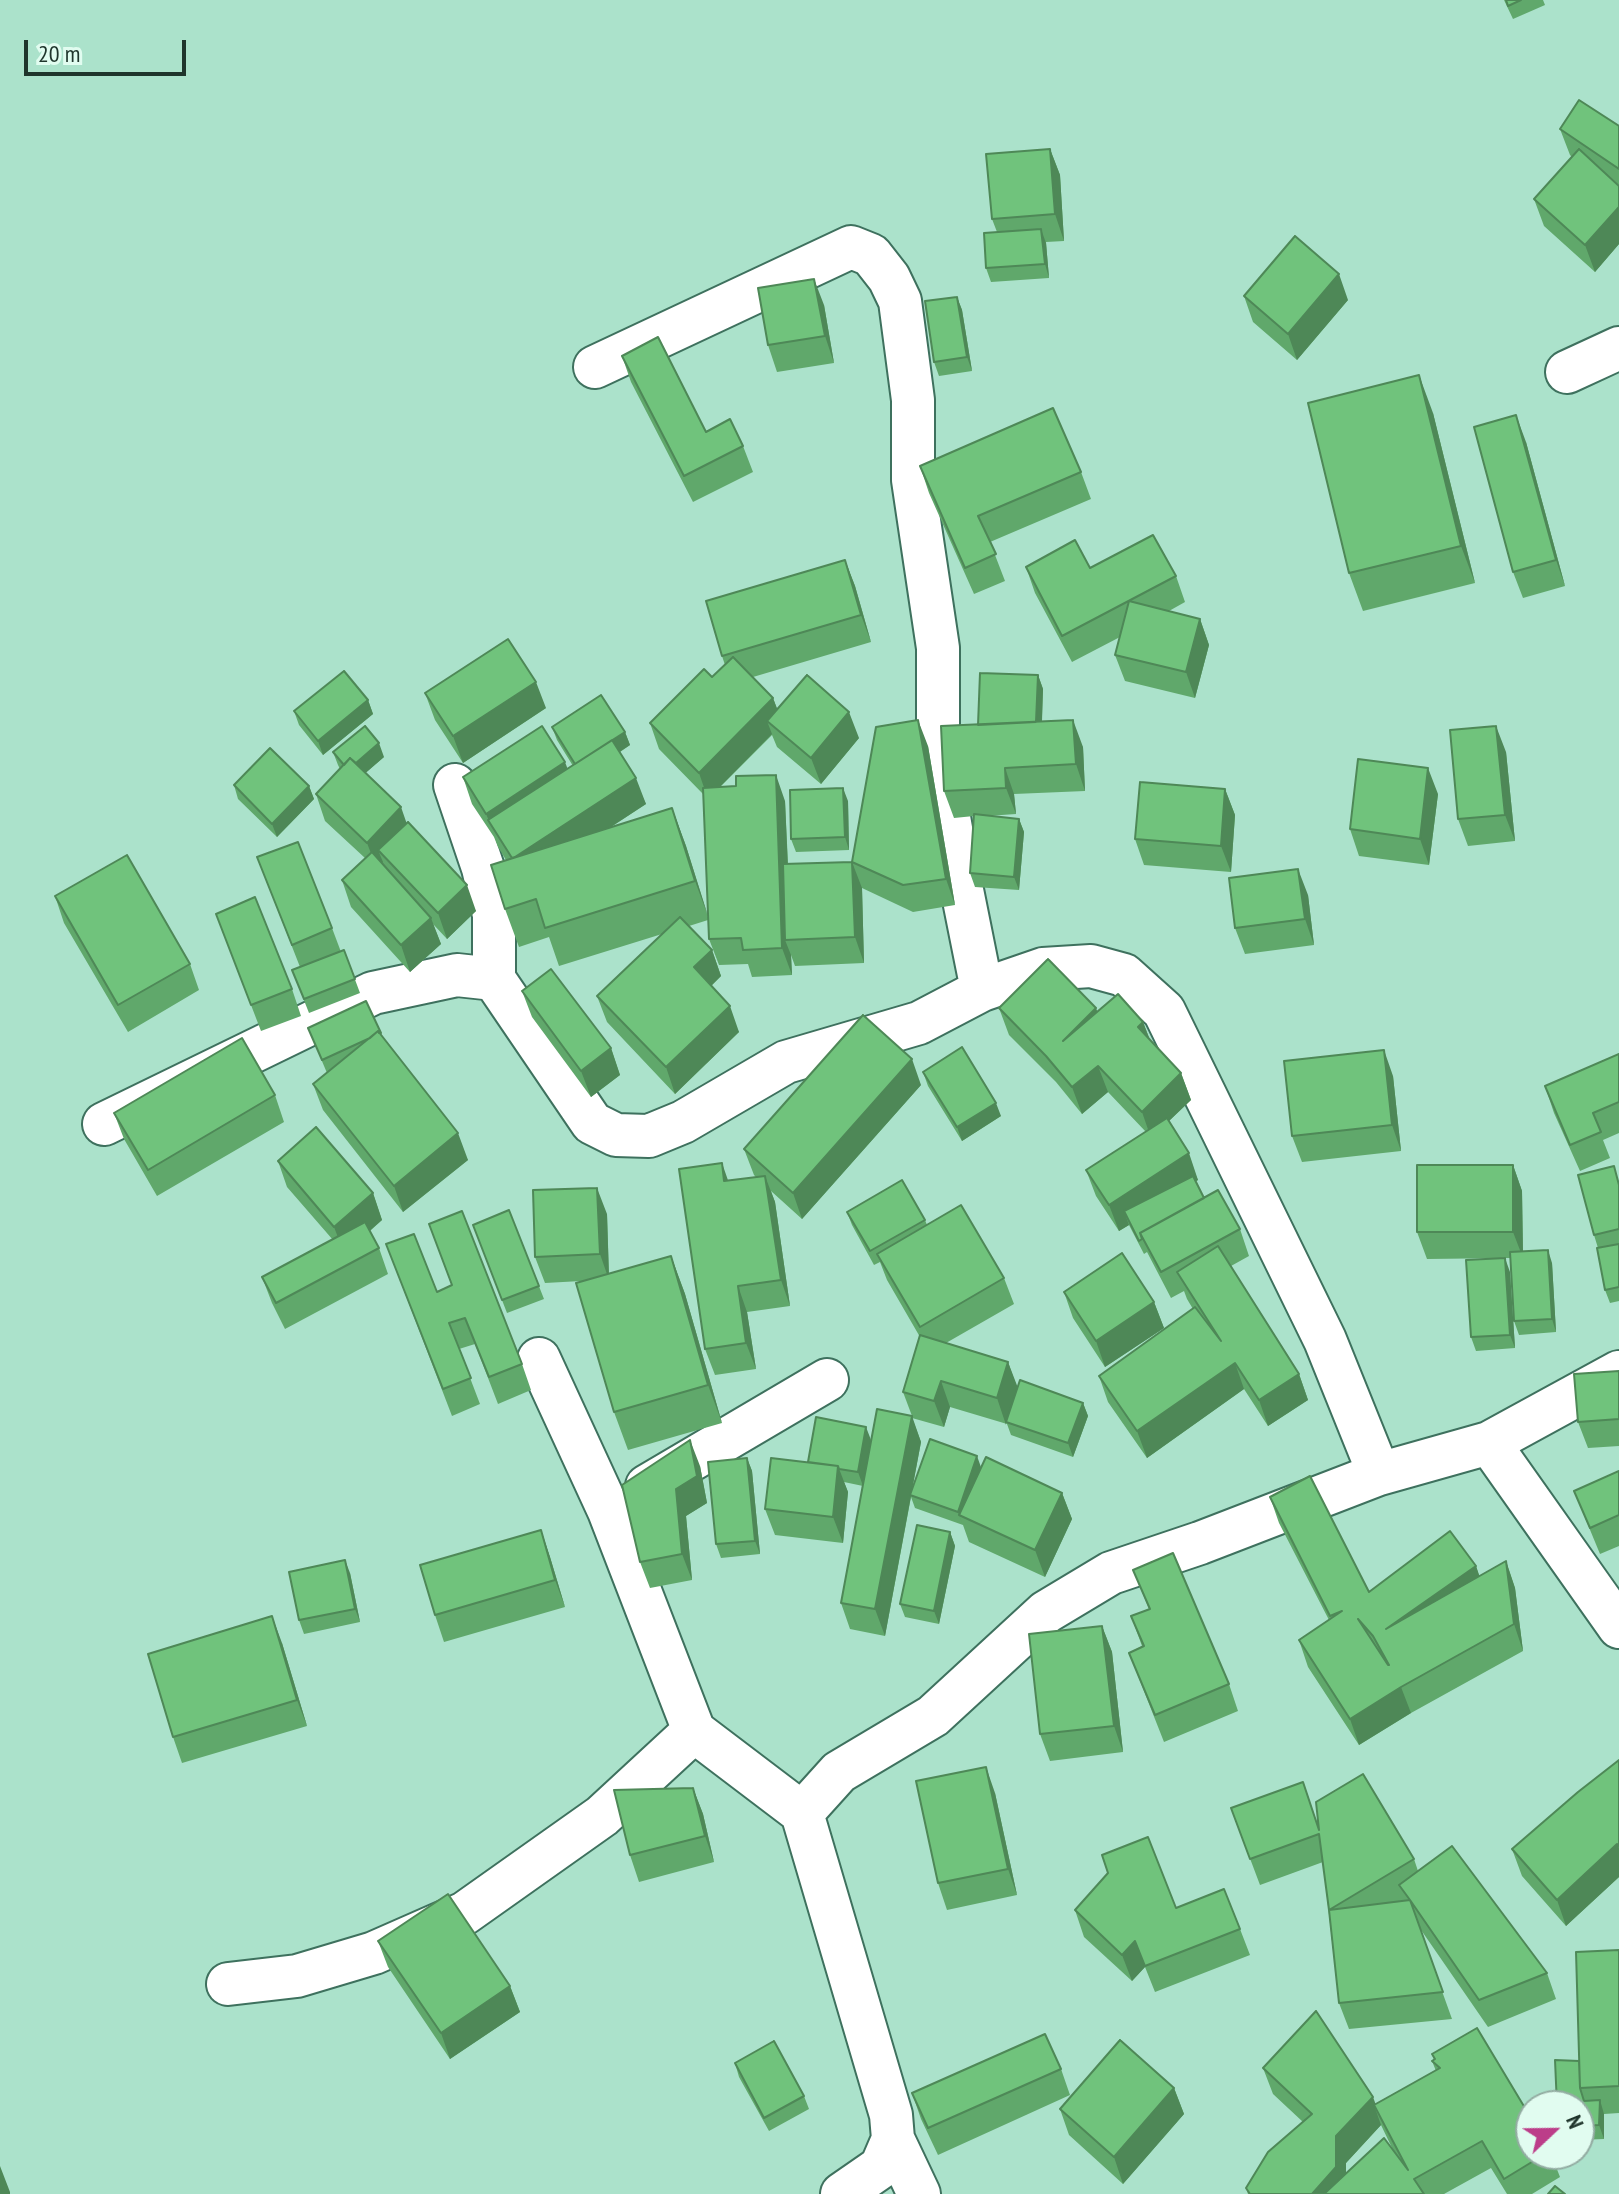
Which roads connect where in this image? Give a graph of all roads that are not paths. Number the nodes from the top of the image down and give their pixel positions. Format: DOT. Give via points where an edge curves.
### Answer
graph roads {
  1 [pos="1619,348"];
  2 [pos="595,367"];
  3 [pos="1567,372"];
  4 [pos="455,785"];
  5 [pos="494,979"];
  6 [pos="982,990"];
  7 [pos="104,1124"];
  8 [pos="539,1359"];
  9 [pos="1619,1372"];
  10 [pos="827,1380"];
  11 [pos="1489,1443"];
  12 [pos="1379,1474"];
  13 [pos="609,1511"];
  14 [pos="1619,1627"];
  15 [pos="694,1731"];
  16 [pos="802,1813"];
  17 [pos="228,1984"];
  18 [pos="893,2139"];
  19 [pos="842,2194"];
  20 [pos="919,2194"];
  1 -- 3 [label="street"];
  2 -- 6 [label="street" via="851,247 871,255 889,278 900,301 913,400 913,480 938,648 938,754"];
  4 -- 5 [label="street" via="494,915"];
  5 -- 6 [label="street" via="592,1123 616,1135 649,1136 786,1062 919,1023"];
  5 -- 7 [label="street" via="457,975 373,993"];
  6 -- 12 [label="street" via="1043,969 1091,966 1124,975 1164,1011 1325,1340"];
  8 -- 13 [label="street"];
  9 -- 11 [label="street"];
  10 -- 13 [label="street"];
  11 -- 12 [label="street"];
  11 -- 14 [label="street"];
  12 -- 16 [label="street" via="1111,1573 1046,1612 933,1716 839,1772"];
  13 -- 15 [label="street"];
  15 -- 16 [label="street"];
  15 -- 17 [label="street" via="602,1816 465,1913 374,1953 297,1976"];
  16 -- 18 [label="street" via="891,2115"];
  18 -- 19 [label="street" via="881,2167"];
  18 -- 20 [label="street"];
}
